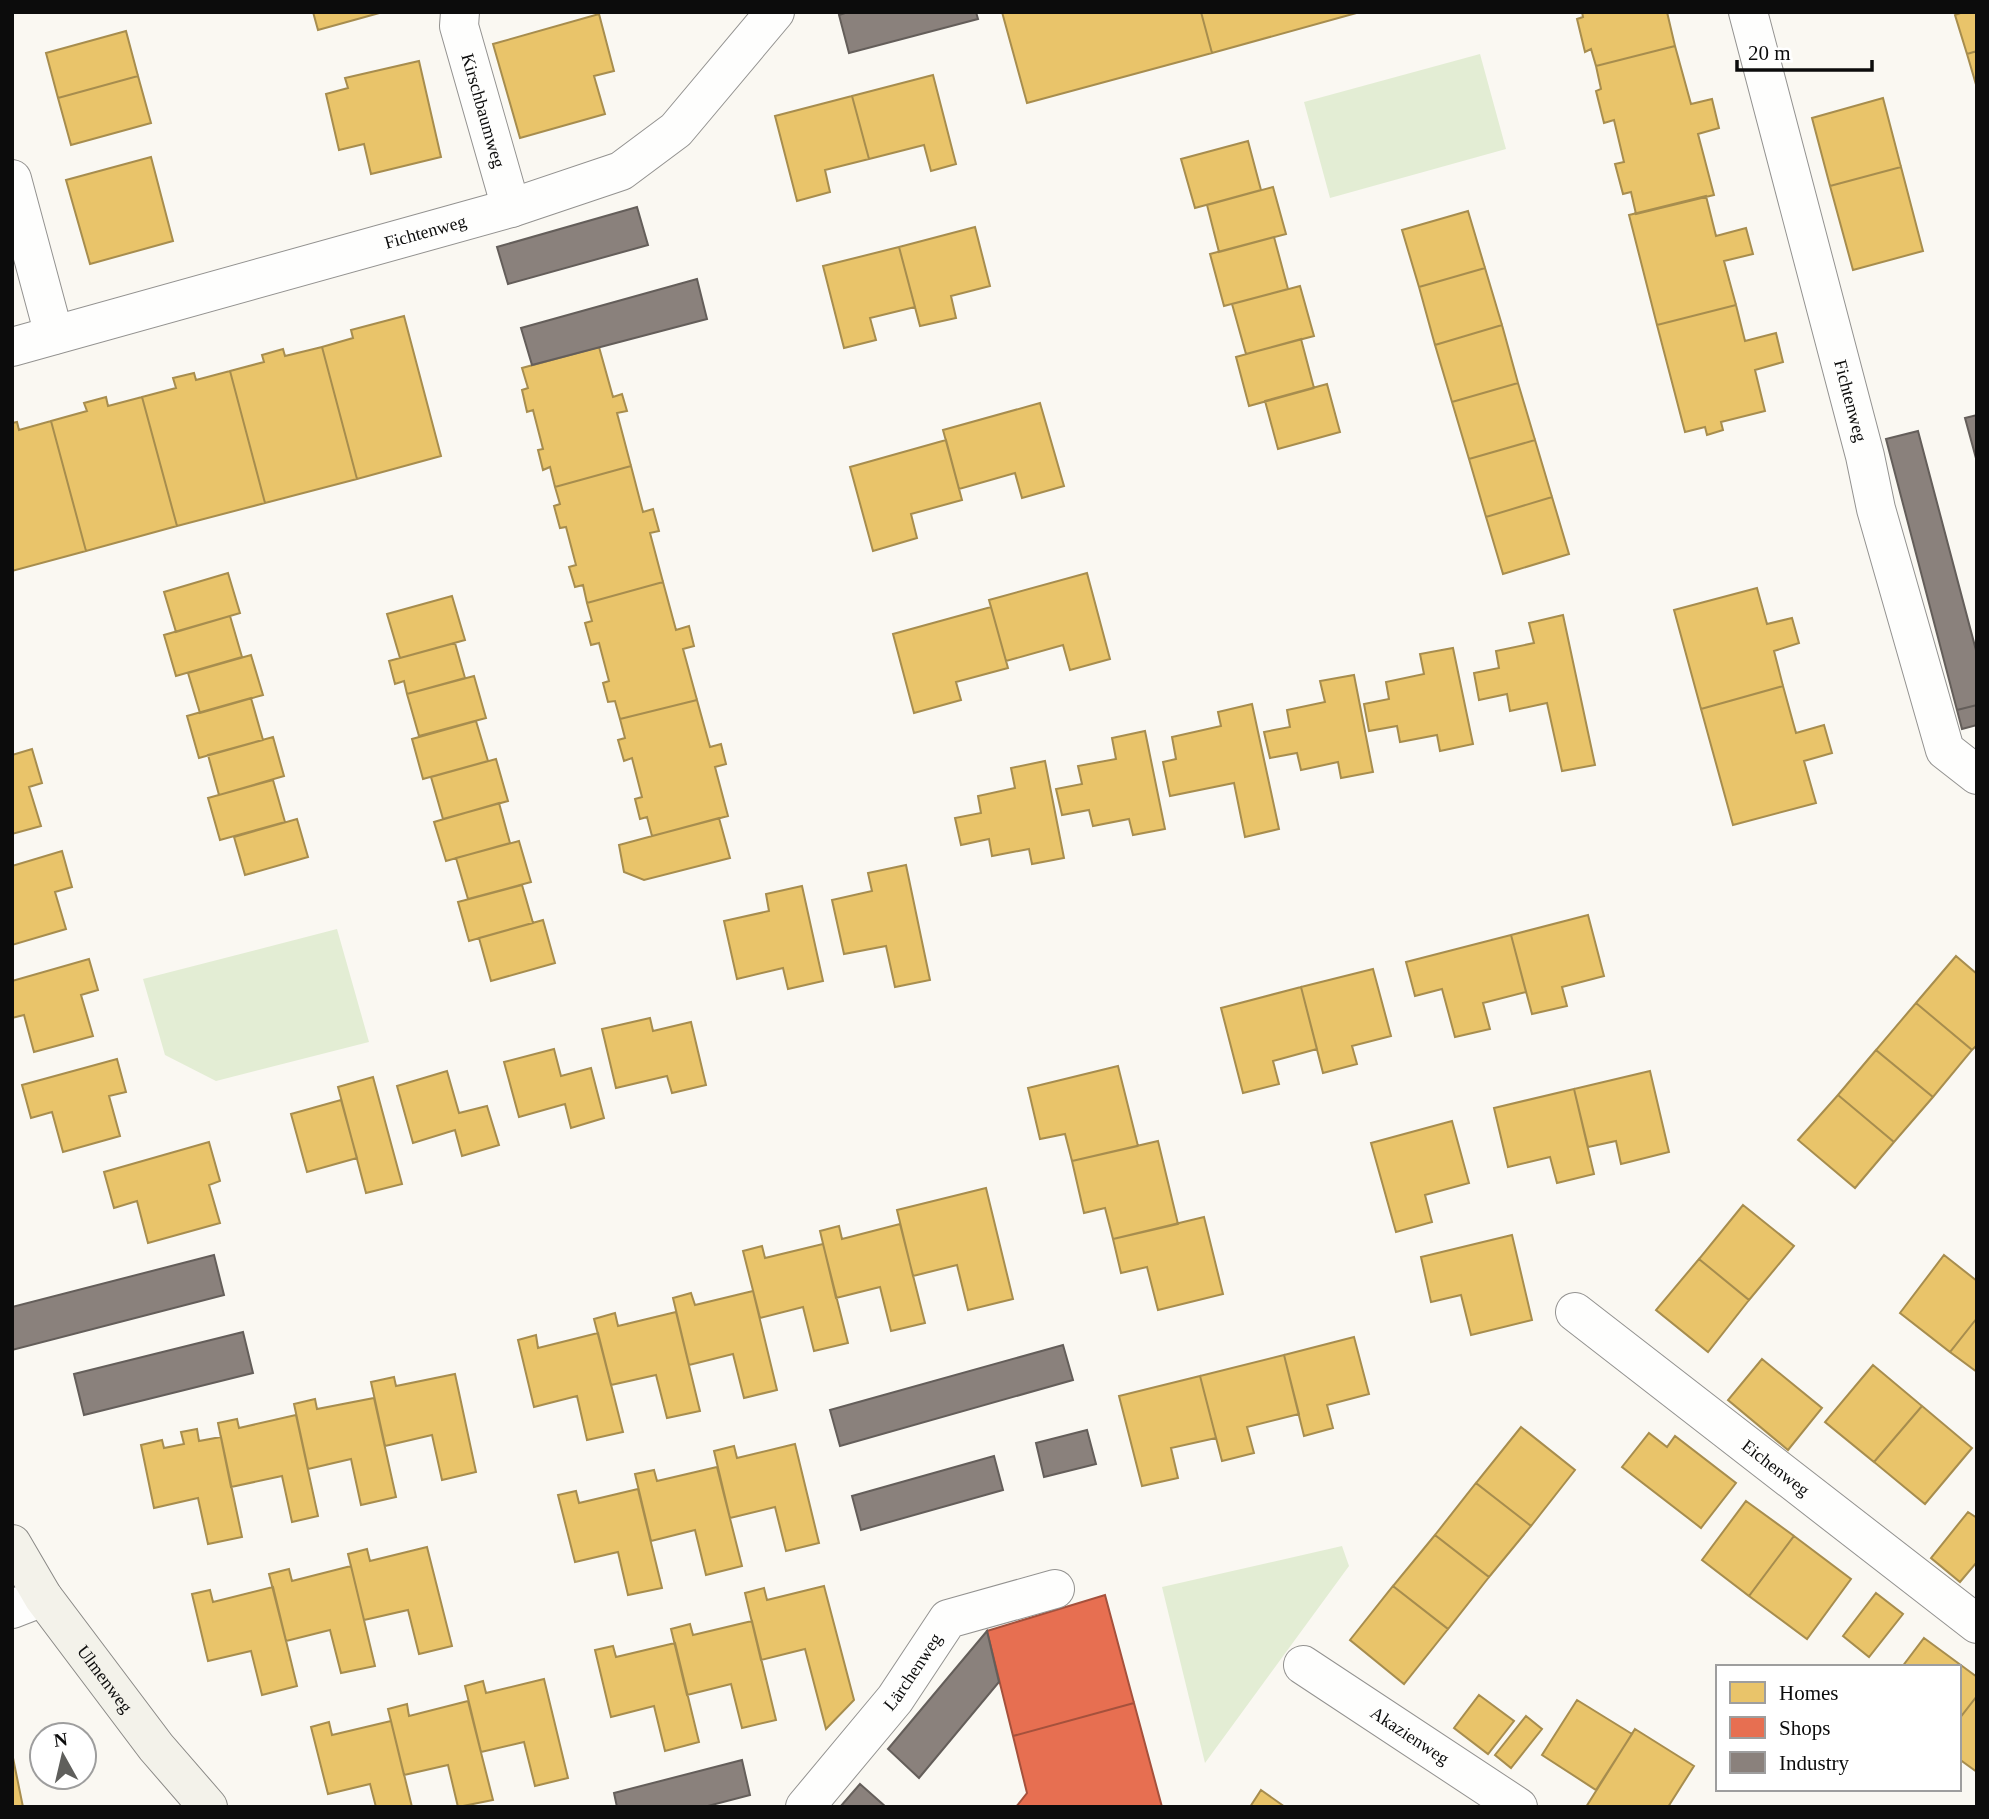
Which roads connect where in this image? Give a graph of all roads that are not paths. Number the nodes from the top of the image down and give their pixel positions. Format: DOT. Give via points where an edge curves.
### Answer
graph roads {
  1 [pos="460,12"];
  2 [pos="775,12"];
  3 [pos="1748,12"];
  4 [pos="12,180"];
  5 [pos="511,208"];
  6 [pos="54,335"];
  7 [pos="12,347"];
  8 [pos="1977,775"];
  9 [pos="1575,1312"];
  10 [pos="12,1544"];
  11 [pos="1055,1589"];
  12 [pos="27,1603"];
  13 [pos="1977,1624"];
  14 [pos="1303,1665"];
  15 [pos="208,1807"];
  16 [pos="805,1807"];
  17 [pos="1518,1807"];
  1 -- 5 [label="street, Kirschbaumweg" via="459,26"];
  2 -- 5 [label="street, Fichtenweg" via="676,130 621,171"];
  3 -- 8 [label="street, Fichtenweg" via="1876,509 1945,750"];
  4 -- 6 [label="street"];
  5 -- 6 [label="street, Fichtenweg"];
  6 -- 7 [label="street, Fichtenweg"];
  9 -- 13 [label="street, Eichenweg"];
  10 -- 12 [label="street, Ulmenweg"];
  11 -- 16 [label="street, Lärchenweg" via="948,1619 895,1699"];
  12 -- 15 [label="street, Ulmenweg"];
  14 -- 17 [label="street, Akazienweg"];
}
